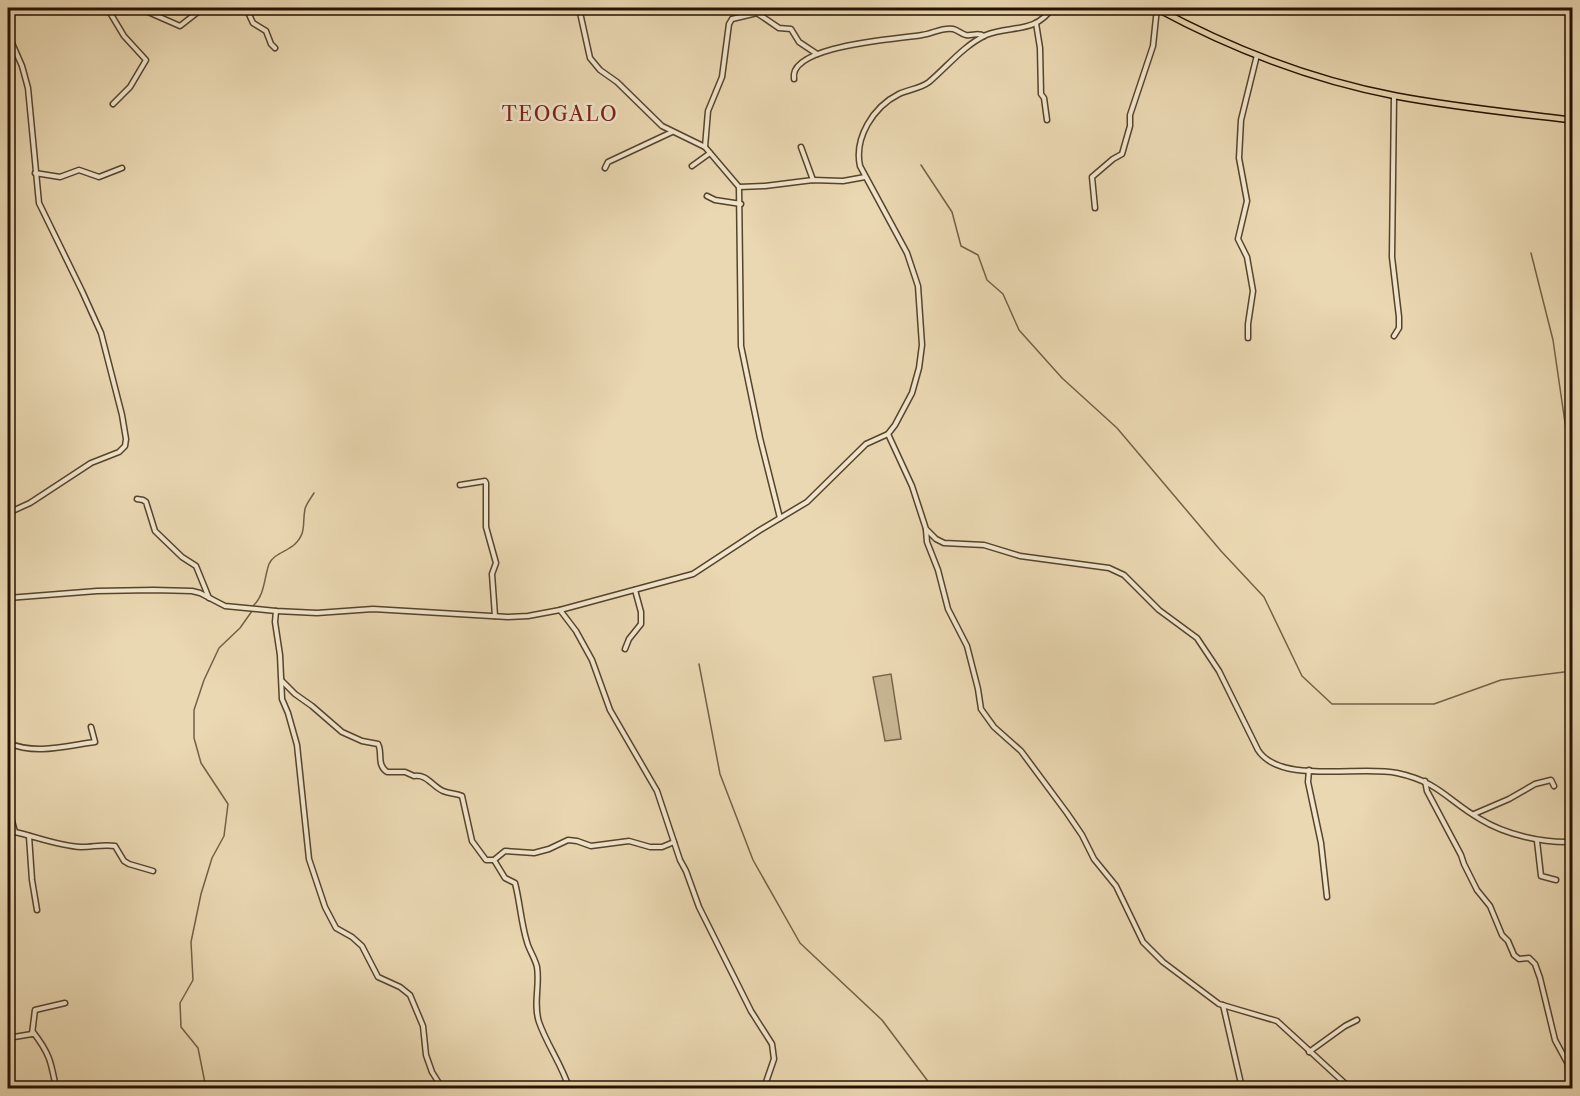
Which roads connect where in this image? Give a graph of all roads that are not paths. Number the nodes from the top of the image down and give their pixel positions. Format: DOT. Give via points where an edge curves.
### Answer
graph roads {
  1 [pos="18,8"];
  2 [pos="73,8"];
  3 [pos="129,8"];
  4 [pos="139,8"];
  5 [pos="203,8"];
  6 [pos="246,8"];
  7 [pos="579,8"];
  8 [pos="1052,8"];
  9 [pos="1156,8"];
  10 [pos="109,11"];
  11 [pos="8,13"];
  12 [pos="1036,22"];
  13 [pos="8,34"];
  14 [pos="985,36"];
  15 [pos="275,48"];
  16 [pos="817,54"];
  17 [pos="1257,55"];
  18 [pos="794,80"];
  19 [pos="1395,96"];
  20 [pos="113,104"];
  21 [pos="1047,120"];
  22 [pos="1572,120"];
  23 [pos="673,132"];
  24 [pos="705,147"];
  25 [pos="801,147"];
  26 [pos="710,153"];
  27 [pos="692,166"];
  28 [pos="122,168"];
  29 [pos="605,168"];
  30 [pos="35,173"];
  31 [pos="865,177"];
  32 [pos="813,180"];
  33 [pos="739,186"];
  34 [pos="707,196"];
  35 [pos="741,204"];
  36 [pos="1095,208"];
  37 [pos="1394,336"];
  38 [pos="1248,338"];
  39 [pos="888,434"];
  40 [pos="460,485"];
  41 [pos="137,499"];
  42 [pos="8,513"];
  43 [pos="780,518"];
  44 [pos="926,529"];
  45 [pos="635,590"];
  46 [pos="8,598"];
  47 [pos="209,599"];
  48 [pos="560,610"];
  49 [pos="276,611"];
  50 [pos="495,616"];
  51 [pos="625,649"];
  52 [pos="282,681"];
  53 [pos="91,727"];
  54 [pos="8,743"];
  55 [pos="1309,770"];
  56 [pos="1424,780"];
  57 [pos="1554,786"];
  58 [pos="1473,814"];
  59 [pos="8,816"];
  60 [pos="29,836"];
  61 [pos="1537,841"];
  62 [pos="674,842"];
  63 [pos="1572,843"];
  64 [pos="494,860"];
  65 [pos="153,871"];
  66 [pos="1556,880"];
  67 [pos="1327,897"];
  68 [pos="37,910"];
  69 [pos="65,1003"];
  70 [pos="1223,1005"];
  71 [pos="1357,1020"];
  72 [pos="32,1034"];
  73 [pos="8,1038"];
  74 [pos="1309,1052"];
  75 [pos="56,1089"];
  76 [pos="442,1089"];
  77 [pos="569,1089"];
  78 [pos="764,1089"];
  79 [pos="1242,1089"];
  80 [pos="1350,1089"];
  81 [pos="1569,1089"];
  1 -- 11 [label="street"];
  2 -- 10 [label="street"];
  3 -- 10 [label="street"];
  4 -- 5 [label="street" via="180,26"];
  6 -- 15 [label="street" via="253,23 266,31"];
  7 -- 23 [label="street" via="594,64"];
  8 -- 12 [label="street"];
  9 -- 17 [label="main road"];
  9 -- 36 [label="street" via="1153,46 1130,115 1124,152 1092,177"];
  10 -- 20 [label="street" via="124,36 146,60 130,87"];
  12 -- 14 [label="street"];
  12 -- 21 [label="street" via="1041,94"];
  13 -- 30 [label="street" via="28,88"];
  14 -- 16 [label="street" via="939,30"];
  14 -- 31 [label="street" via="928,83 894,97 870,120 858,153"];
  16 -- 18 [label="street" via="797,67"];
  16 -- 24 [label="street" via="799,42 790,28 778,28 759,14 732,19 722,77 708,111"];
  17 -- 19 [label="main road" via="1317,76"];
  17 -- 38 [label="street" via="1241,120 1239,158 1247,201 1238,239 1247,257 1253,291"];
  19 -- 22 [label="main road"];
  19 -- 37 [label="street" via="1392,257 1400,317"];
  23 -- 24 [label="street"];
  23 -- 29 [label="street" via="608,162"];
  24 -- 26 [label="street"];
  25 -- 32 [label="street"];
  26 -- 27 [label="street"];
  26 -- 33 [label="street"];
  28 -- 30 [label="street" via="99,177 79,170 60,177"];
  30 -- 42 [label="street" via="41,209 101,333 126,443 119,452 91,463"];
  31 -- 32 [label="street"];
  31 -- 39 [label="street" via="911,262 921,308 922,345 916,383"];
  32 -- 33 [label="street"];
  33 -- 35 [label="street"];
  34 -- 35 [label="street"];
  35 -- 43 [label="street" via="743,358"];
  39 -- 43 [label="street" via="866,444 807,502"];
  39 -- 44 [label="street"];
  40 -- 50 [label="street" via="484,481 486,485 486,527 496,562 492,574"];
  41 -- 47 [label="street" via="146,502 156,533 196,566"];
  43 -- 45 [label="street" via="693,574"];
  44 -- 55 [label="street" via="944,543 984,546 1121,573 1159,610 1197,638 1219,671 1262,756 1278,766"];
  44 -- 70 [label="street" via="948,609 968,650 983,714 1021,751 1067,813 1094,859 1116,886 1143,942 1163,962"];
  45 -- 48 [label="street"];
  45 -- 51 [label="street" via="641,624"];
  46 -- 47 [label="street" via="154,590 192,591"];
  47 -- 49 [label="street" via="225,606"];
  48 -- 50 [label="street" via="528,616"];
  48 -- 62 [label="street" via="576,631 610,710 657,791"];
  49 -- 50 [label="street" via="373,609"];
  49 -- 52 [label="street"];
  52 -- 64 [label="street" via="342,732 378,744 380,763 387,772 418,775 440,789 462,796 472,841 486,860"];
  52 -- 76 [label="street" via="282,699 297,745 309,860 325,907 336,928 362,946 378,977 410,995 423,1026 426,1055"];
  53 -- 54 [label="street" via="95,742 79,746 23,749"];
  55 -- 56 [label="street" via="1380,770"];
  55 -- 67 [label="street"];
  56 -- 58 [label="street"];
  56 -- 81 [label="street" via="1477,890 1490,906 1514,955 1529,958 1535,964 1555,1040 1569,1067"];
  57 -- 58 [label="street" via="1551,780 1535,784 1509,800"];
  58 -- 61 [label="street"];
  59 -- 60 [label="street" via="15,832"];
  60 -- 65 [label="street" via="82,847 115,846 124,861"];
  60 -- 68 [label="street"];
  61 -- 63 [label="street"];
  61 -- 66 [label="street" via="1541,876"];
  62 -- 64 [label="street" via="650,847 629,841 591,846 568,840 534,853 505,851"];
  62 -- 78 [label="street" via="712,936 772,1044 774,1059"];
  64 -- 77 [label="street" via="502,874 515,883 526,939 537,967 538,1020"];
  69 -- 72 [label="street" via="34,1010"];
  70 -- 74 [label="street" via="1275,1020"];
  70 -- 79 [label="street"];
  71 -- 74 [label="street"];
  72 -- 73 [label="street"];
  72 -- 75 [label="street" via="51,1060"];
  74 -- 80 [label="street"];
}
